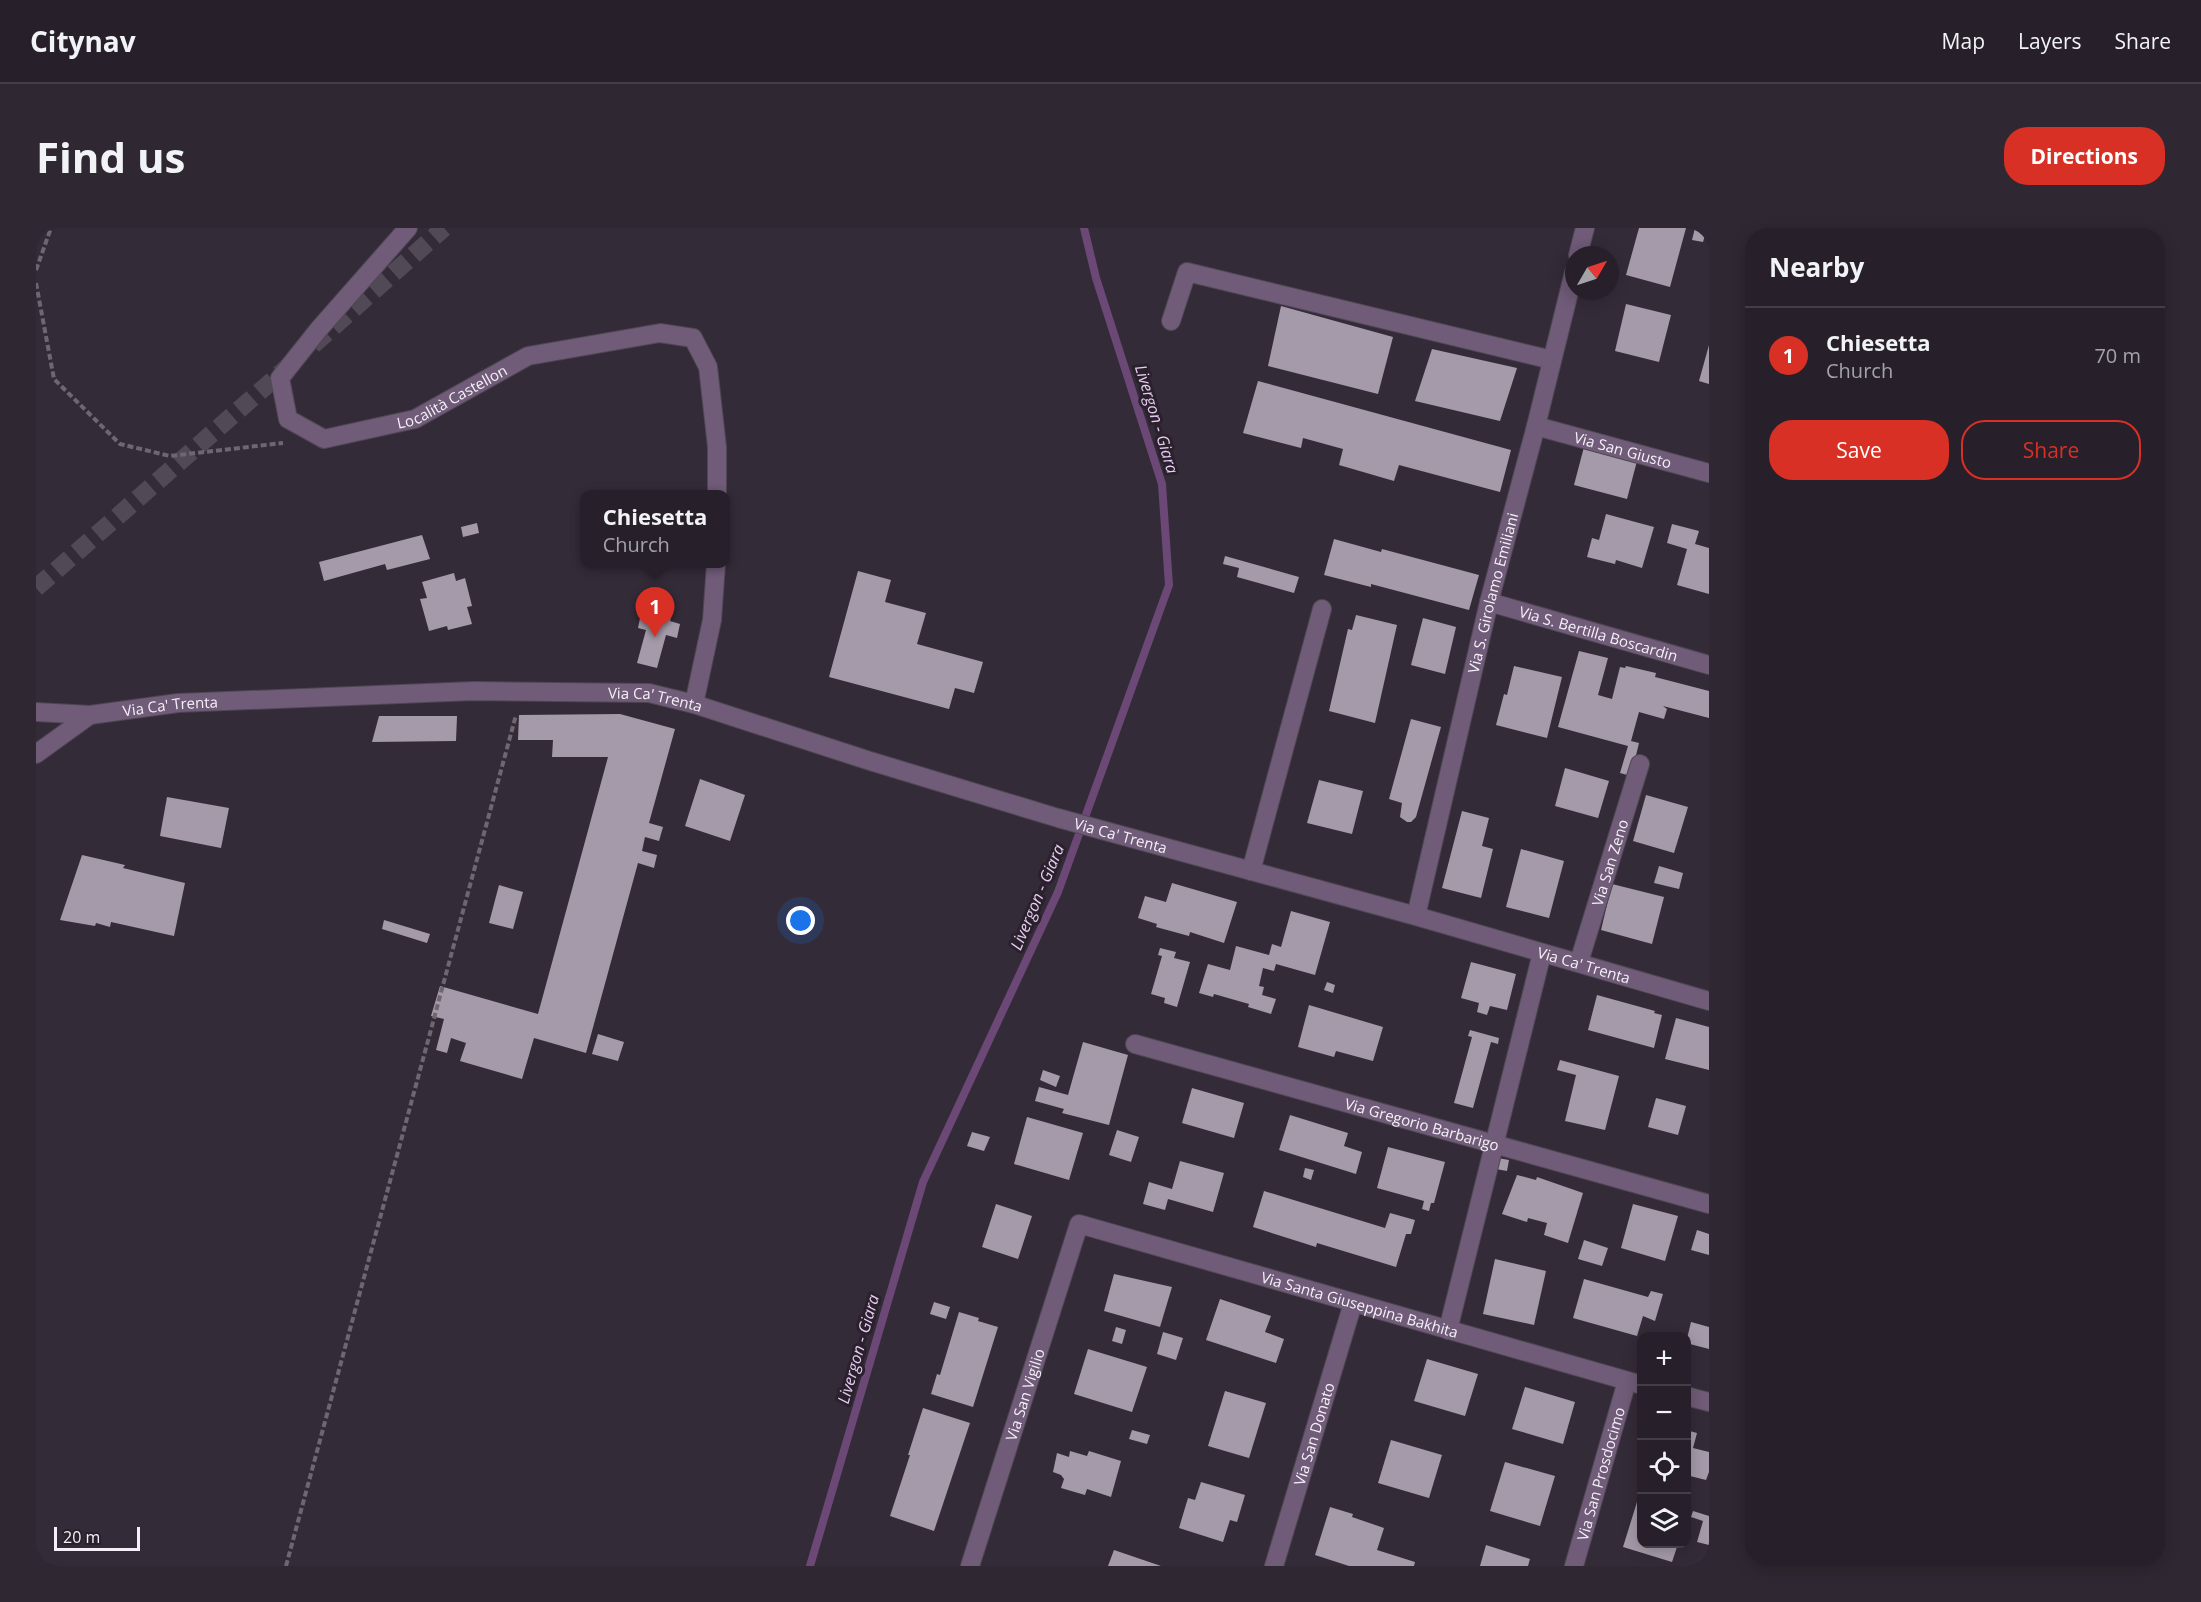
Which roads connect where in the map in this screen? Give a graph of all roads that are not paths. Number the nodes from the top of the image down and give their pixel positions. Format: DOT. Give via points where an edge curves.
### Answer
graph roads {
  1 [pos="408,228"];
  2 [pos="1585,228"];
  3 [pos="1580,246"];
  4 [pos="1567,300"];
  5 [pos="1171,321"];
  6 [pos="1552,360"];
  7 [pos="1536,426"];
  8 [pos="1709,473"];
  9 [pos="717,490"];
  10 [pos="716,568"];
  11 [pos="1489,602"];
  12 [pos="1322,609"];
  13 [pos="1709,665"];
  14 [pos="694,704"];
  15 [pos="36,712"];
  16 [pos="90,715"];
  17 [pos="36,754"];
  18 [pos="1640,764"];
  19 [pos="1251,871"];
  20 [pos="1416,916"];
  21 [pos="1542,953"];
  22 [pos="1579,962"];
  23 [pos="1709,1002"];
  24 [pos="1135,1044"];
  25 [pos="1494,1142"];
  26 [pos="1709,1204"];
  27 [pos="1079,1224"];
  28 [pos="1353,1303"];
  29 [pos="1448,1330"];
  30 [pos="1634,1383"];
  31 [pos="1691,1397"];
  32 [pos="1709,1402"];
  33 [pos="970,1566"];
  34 [pos="1274,1566"];
  35 [pos="1574,1566"];
  1 -- 9 [label="street, Località Castellon" via="280,378 288,419 324,439 415,419 528,356 660,333 693,338 708,368 717,447"];
  2 -- 3 [label="street"];
  4 -- 6 [label="street, Via S. Girolamo Emiliani"];
  5 -- 6 [label="street" via="1187,273"];
  6 -- 7 [label="street, Via S. Girolamo Emiliani"];
  7 -- 8 [label="street, Via San Giusto"];
  7 -- 11 [label="street, Via S. Girolamo Emiliani"];
  10 -- 14 [label="street" via="712,620"];
  11 -- 13 [label="street, Via S. Bertilla Boscardin"];
  11 -- 20 [label="street, Via S. Girolamo Emiliani"];
  12 -- 19 [label="street"];
  14 -- 16 [label="street, Via Ca' Trenta" via="649,693 522,690 178,703"];
  14 -- 19 [label="street, Via Ca' Trenta" via="1058,818"];
  15 -- 16 [label="street, Via Ca' Trenta"];
  16 -- 17 [label="street"];
  18 -- 22 [label="street, Via San Zeno"];
  19 -- 20 [label="street, Via Ca' Trenta"];
  20 -- 21 [label="street, Via Ca' Trenta"];
  21 -- 22 [label="street, Via Ca' Trenta"];
  21 -- 25 [label="street"];
  22 -- 23 [label="street, Via Ca' Trenta"];
  24 -- 25 [label="street, Via Gregorio Barbarigo"];
  25 -- 26 [label="street, Via Gregorio Barbarigo"];
  25 -- 29 [label="street"];
  27 -- 28 [label="street, Via Santa Giuseppina Bakhita"];
  27 -- 33 [label="street, Via San Vigilio"];
  28 -- 29 [label="street, Via Santa Giuseppina Bakhita"];
  28 -- 34 [label="street, Via San Donato"];
  29 -- 30 [label="street, Via Santa Giuseppina Bakhita"];
  30 -- 35 [label="street, Via San Prosdocimo"];
  31 -- 32 [label="street"];
}
